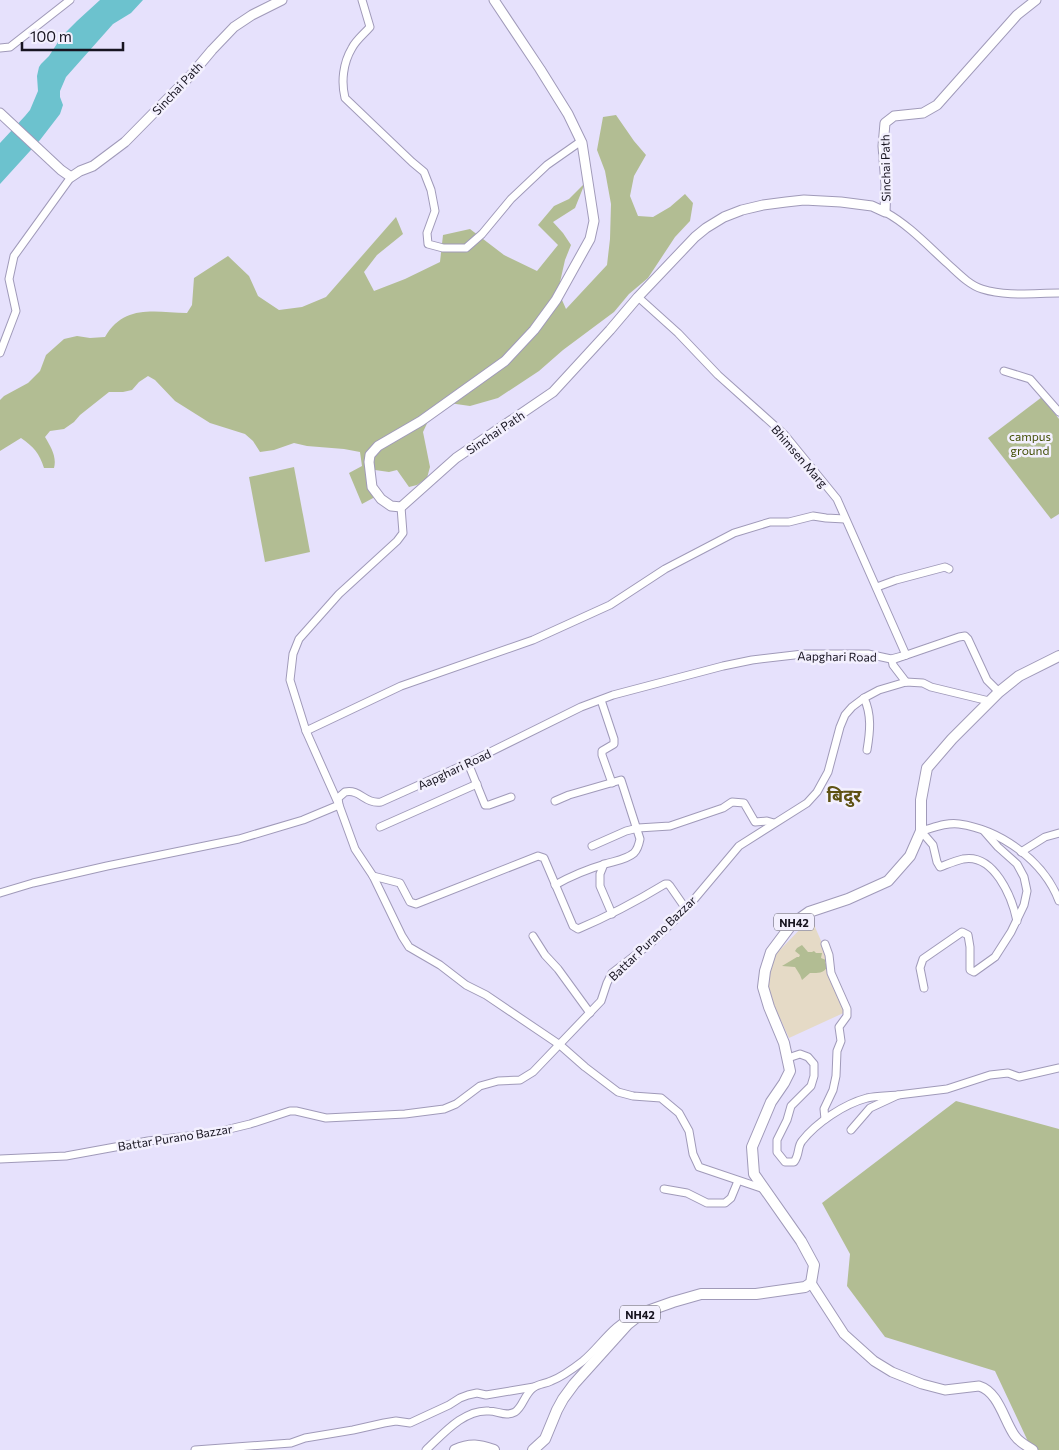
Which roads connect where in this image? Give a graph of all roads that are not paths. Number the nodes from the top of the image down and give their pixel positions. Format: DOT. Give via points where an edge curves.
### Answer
graph roads {
  1 [pos="70,0"];
  2 [pos="282,0"];
  3 [pos="362,0"];
  4 [pos="494,0"];
  5 [pos="1036,0"];
  6 [pos="0,48"];
  7 [pos="0,113"];
  8 [pos="582,143"];
  9 [pos="71,177"];
  10 [pos="886,212"];
  11 [pos="1059,293"];
  12 [pos="638,297"];
  13 [pos="0,353"];
  14 [pos="1004,371"];
  15 [pos="1059,412"];
  16 [pos="401,508"];
  17 [pos="845,518"];
  18 [pos="949,569"];
  19 [pos="877,587"];
  20 [pos="906,654"];
  21 [pos="1059,656"];
  22 [pos="906,682"];
  23 [pos="999,692"];
  24 [pos="864,698"];
  25 [pos="601,700"];
  26 [pos="989,701"];
  27 [pos="306,731"];
  28 [pos="868,750"];
  29 [pos="468,763"];
  30 [pos="612,783"];
  31 [pos="477,784"];
  32 [pos="511,797"];
  33 [pos="554,801"];
  34 [pos="339,805"];
  35 [pos="774,823"];
  36 [pos="380,827"];
  37 [pos="638,828"];
  38 [pos="984,830"];
  39 [pos="921,831"];
  40 [pos="1059,833"];
  41 [pos="592,846"];
  42 [pos="1021,852"];
  43 [pos="604,864"];
  44 [pos="373,876"];
  45 [pos="555,885"];
  46 [pos="0,893"];
  47 [pos="1059,902"];
  48 [pos="686,909"];
  49 [pos="612,914"];
  50 [pos="1017,921"];
  51 [pos="533,936"];
  52 [pos="825,944"];
  53 [pos="924,988"];
  54 [pos="590,1013"];
  55 [pos="560,1045"];
  56 [pos="788,1058"];
  57 [pos="1059,1068"];
  58 [pos="898,1095"];
  59 [pos="825,1119"];
  60 [pos="851,1130"];
  61 [pos="0,1159"];
  62 [pos="738,1180"];
  63 [pos="664,1189"];
  64 [pos="764,1189"];
  65 [pos="812,1283"];
  66 [pos="642,1313"];
  67 [pos="534,1387"];
  68 [pos="195,1450"];
  69 [pos="426,1450"];
  70 [pos="455,1450"];
  71 [pos="494,1450"];
  72 [pos="533,1450"];
  73 [pos="1033,1450"];
  1 -- 6 [label="street" via="10,47"];
  2 -- 9 [label="street, Sinchai Path" via="234,28 125,142 93,166"];
  3 -- 8 [label="street" via="370,27 352,48 344,67 342,85 345,98 424,172 435,212 427,233 428,244 466,248 547,165"];
  4 -- 8 [label="street" via="568,114"];
  5 -- 10 [label="street, Sinchai Path" via="1017,16 937,104 924,112 894,116 886,123 883,146"];
  7 -- 9 [label="street"];
  8 -- 16 [label="street" via="594,221 590,239 556,300 505,361 421,421 378,446 370,455 372,487 381,499"];
  9 -- 13 [label="street" via="14,256 9,279 16,311"];
  10 -- 11 [label="street" via="900,220 962,277 980,288 1013,294"];
  10 -- 12 [label="street, Sinchai Path" via="872,206 804,200 742,210 724,217 695,237"];
  12 -- 16 [label="street, Sinchai Path" via="553,392 456,458"];
  12 -- 17 [label="street, Bhimsen Marg" via="784,434 837,500"];
  14 -- 15 [label="street" via="1030,380"];
  16 -- 27 [label="street" via="403,532 397,541 352,582 299,639 293,654 290,680"];
  17 -- 19 [label="street, Bhimsen Marg"];
  17 -- 27 [label="street" via="813,516 789,522 770,522 734,533 665,569 610,605 533,640 401,686"];
  18 -- 19 [label="street" via="945,567"];
  19 -- 20 [label="street, Bhimsen Marg"];
  20 -- 22 [label="street" via="892,660"];
  20 -- 23 [label="street, Aapghari Road" via="965,636 987,680"];
  20 -- 25 [label="street, Aapghari Road" via="891,659 868,654 803,654 752,660"];
  21 -- 23 [label="main road, NH42" via="1019,676"];
  22 -- 24 [label="street, Battar Purano Bazzar"];
  22 -- 26 [label="street, Battar Purano Bazzar"];
  23 -- 26 [label="main road, NH42"];
  24 -- 28 [label="street" via="871,727"];
  24 -- 35 [label="street, Battar Purano Bazzar" via="845,714 828,772 817,792 807,804"];
  25 -- 29 [label="street, Aapghari Road"];
  25 -- 30 [label="street" via="614,739 614,744 602,751"];
  26 -- 39 [label="main road, NH42" via="927,768 921,800"];
  27 -- 34 [label="street"];
  29 -- 31 [label="street"];
  29 -- 34 [label="street, Aapghari Road" via="381,802 371,802 354,791 345,792 338,798"];
  30 -- 33 [label="street"];
  30 -- 37 [label="street" via="621,780"];
  31 -- 32 [label="street" via="485,805"];
  31 -- 36 [label="street"];
  34 -- 44 [label="street" via="355,849"];
  34 -- 46 [label="street" via="303,820 238,839 107,866"];
  35 -- 37 [label="street" via="767,820 755,822 744,803 732,802 670,826"];
  35 -- 48 [label="street, Battar Purano Bazzar" via="739,846"];
  37 -- 41 [label="street"];
  37 -- 43 [label="street" via="640,839 634,853"];
  38 -- 39 [label="street" via="944,824"];
  38 -- 42 [label="street"];
  38 -- 50 [label="street" via="1017,864 1024,877 1024,905"];
  39 -- 50 [label="street" via="933,845 940,867 964,859 986,864 1009,894"];
  39 -- 56 [label="main road, NH42" via="910,856 888,880 848,900 808,912 792,924 772,952 763,988"];
  40 -- 42 [label="street" via="1045,837"];
  42 -- 47 [label="street" via="1046,877"];
  43 -- 45 [label="street"];
  43 -- 49 [label="street" via="600,886"];
  44 -- 45 [label="street" via="400,883 410,902 416,904 538,856 544,858"];
  44 -- 55 [label="street" via="409,947"];
  45 -- 49 [label="street" via="572,926 578,929"];
  48 -- 49 [label="street" via="670,886 665,884"];
  48 -- 54 [label="street, Battar Purano Bazzar" via="651,943 612,973 602,1001"];
  50 -- 53 [label="street" via="996,957 974,972 970,970 968,935 962,932 923,959 920,968"];
  51 -- 54 [label="street"];
  52 -- 59 [label="street" via="831,973 847,1016 839,1027 836,1076 824,1109"];
  54 -- 55 [label="street, Battar Purano Bazzar"];
  55 -- 61 [label="street, Battar Purano Bazzar" via="533,1072 520,1080 480,1086 456,1104 444,1108 404,1114 326,1118 290,1111 213,1133 66,1156"];
  55 -- 62 [label="street" via="618,1092 661,1098 679,1113 689,1131 693,1154 700,1167"];
  56 -- 59 [label="street" via="800,1054 808,1057 814,1064 814,1076 811,1086 790,1106 777,1140 777,1152 785,1162 794,1162 802,1141"];
  56 -- 64 [label="main road, NH42" via="790,1071 752,1148 754,1174"];
  57 -- 58 [label="street" via="1019,1077 990,1075 947,1089"];
  58 -- 59 [label="street" via="866,1098"];
  58 -- 60 [label="street" via="870,1108"];
  62 -- 63 [label="street" via="731,1198 725,1203 707,1203 686,1193"];
  62 -- 64 [label="street"];
  64 -- 65 [label="main road, NH42" via="810,1257 814,1265"];
  65 -- 66 [label="main road, NH42" via="756,1294 701,1294"];
  65 -- 73 [label="street" via="844,1334 874,1362 922,1384 945,1390 983,1387 996,1401 1015,1437"];
  66 -- 67 [label="street" via="625,1319 582,1361 552,1381"];
  66 -- 72 [label="main road, NH42" via="628,1324 574,1384 557,1410 545,1439"];
  67 -- 68 [label="street" via="468,1395 410,1423 384,1423 291,1443"];
  67 -- 69 [label="street" via="525,1395 518,1410 510,1415 489,1410 475,1412 462,1418"];
  70 -- 71 [label="main road" via="478,1445"];
}
